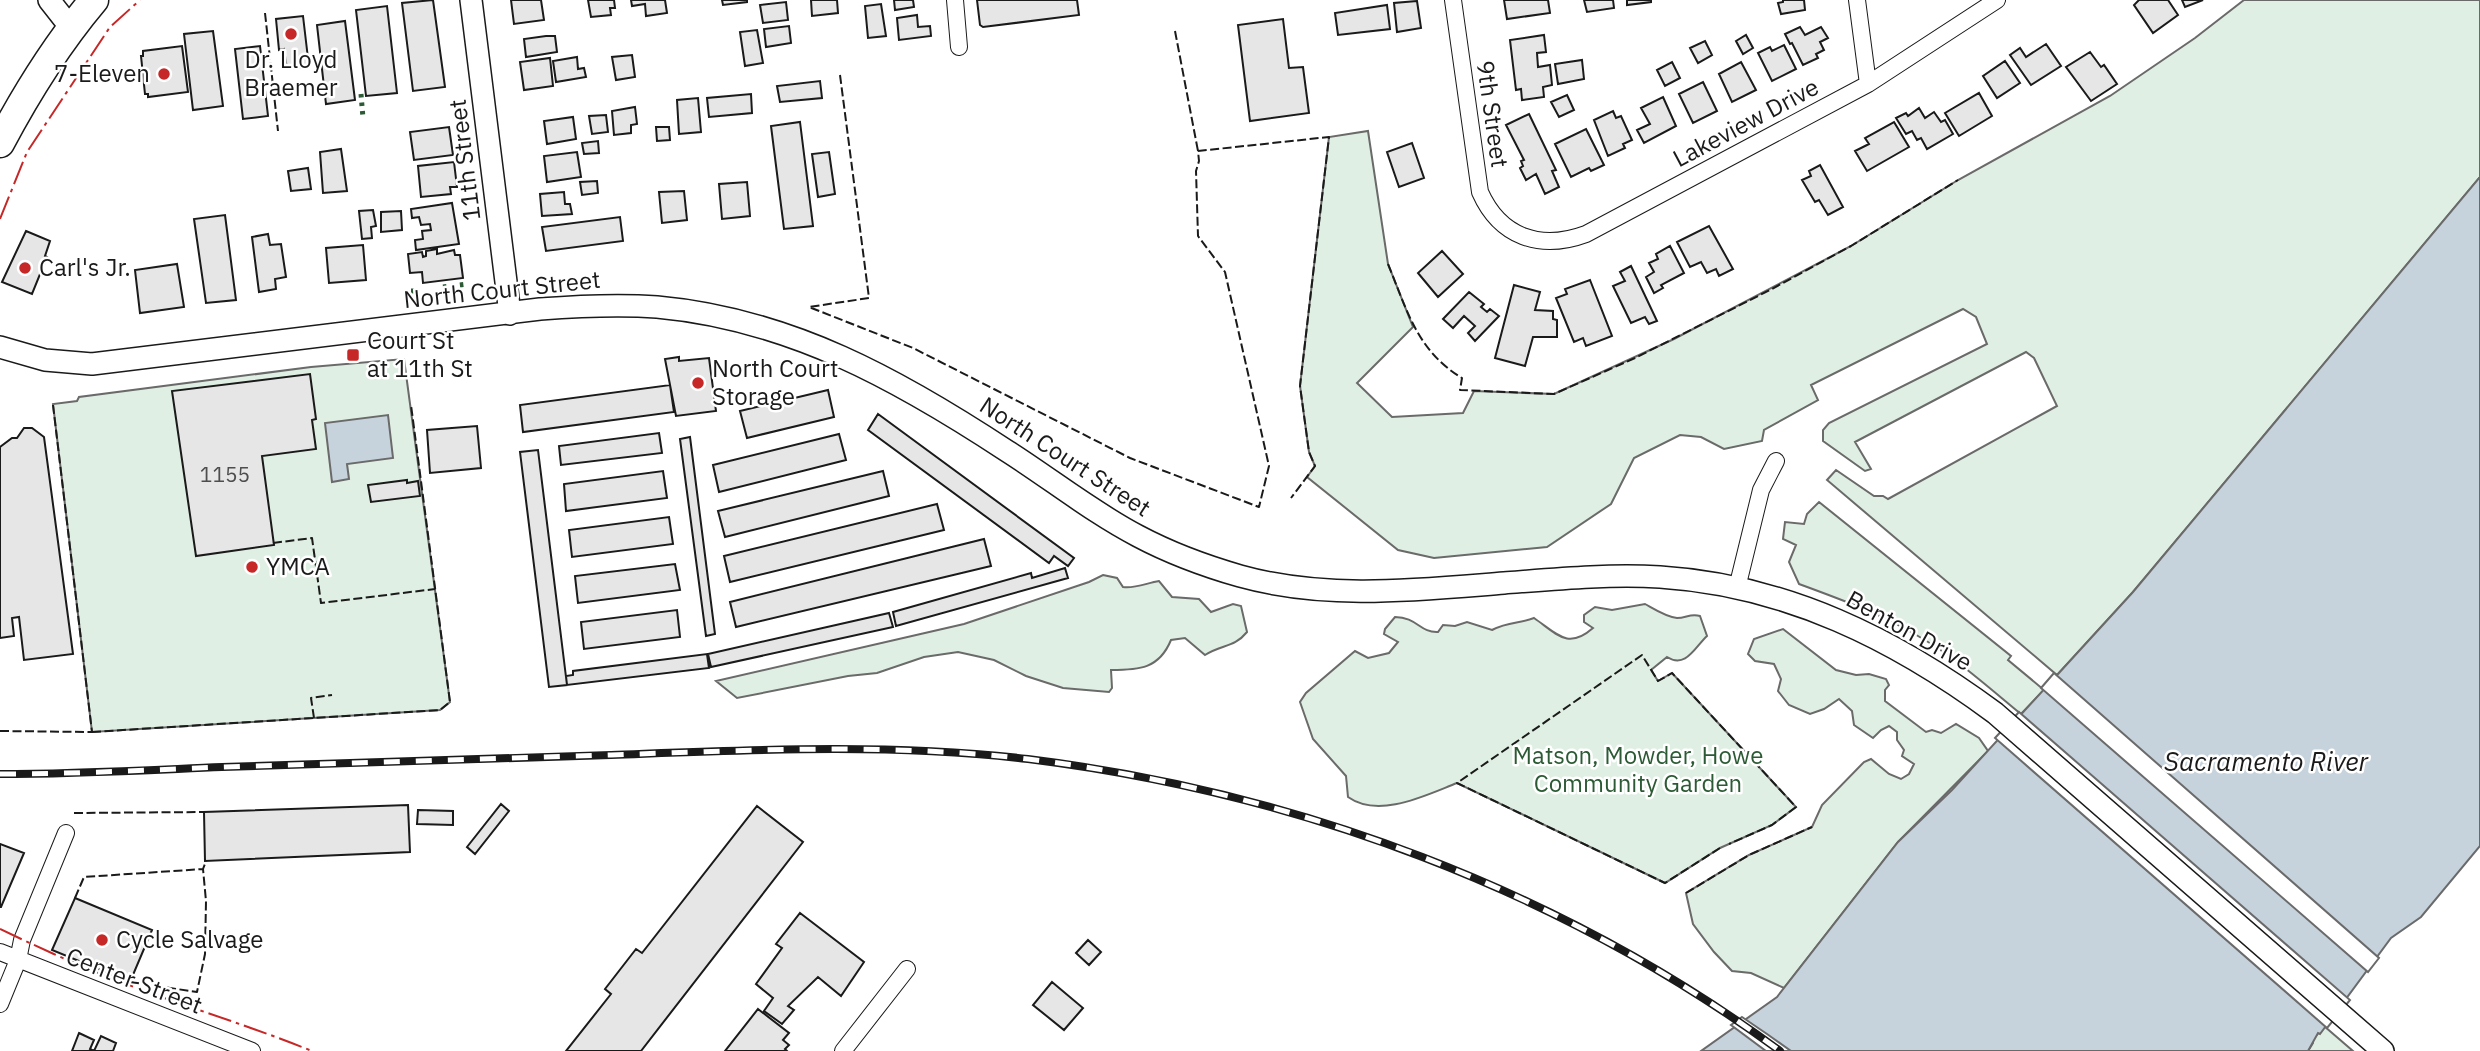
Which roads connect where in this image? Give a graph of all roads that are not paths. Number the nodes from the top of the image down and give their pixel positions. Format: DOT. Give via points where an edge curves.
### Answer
graph roads {
  1 [pos="49,0"];
  2 [pos="94,0"];
  3 [pos="471,0"];
  4 [pos="955,0"];
  5 [pos="1453,0"];
  6 [pos="1857,0"];
  7 [pos="1997,0"];
  8 [pos="71,28"];
  9 [pos="959,47"];
  10 [pos="1868,84"];
  11 [pos="0,143"];
  12 [pos="1505,225"];
  13 [pos="510,314"];
  14 [pos="0,346"];
  15 [pos="1776,461"];
  16 [pos="1282,586"];
  17 [pos="1737,588"];
  18 [pos="66,833"];
  19 [pos="0,952"];
  20 [pos="18,960"];
  21 [pos="907,969"];
  22 [pos="0,1004"];
  23 [pos="252,1051"];
  24 [pos="842,1051"];
  25 [pos="2383,1051"];
  1 -- 8 [label="street"];
  2 -- 8 [label="highway"];
  3 -- 13 [label="street, 11th Street"];
  4 -- 9 [label="street"];
  5 -- 12 [label="street, 9th Street" via="1480,191 1488,209"];
  6 -- 10 [label="street"];
  7 -- 10 [label="street, Lakeview Drive"];
  8 -- 11 [label="highway"];
  10 -- 12 [label="street, Lakeview Drive" via="1586,234 1570,240 1537,241"];
  13 -- 14 [label="street, North Court Street" via="92,364 45,360"];
  13 -- 16 [label="street, North Court Street" via="573,306 635,306 740,320 778,331 839,354 916,394 1139,536 1183,557"];
  15 -- 17 [label="street" via="1762,490"];
  16 -- 17 [label="street, Benton Drive" via="1392,591 1606,576"];
  17 -- 25 [label="street, Benton Drive" via="1850,625 1915,658 1962,689 2013,727"];
  18 -- 20 [label="street"];
  19 -- 20 [label="street, Center Street"];
  20 -- 22 [label="street"];
  20 -- 23 [label="street, Center Street"];
  21 -- 24 [label="street"];
}
